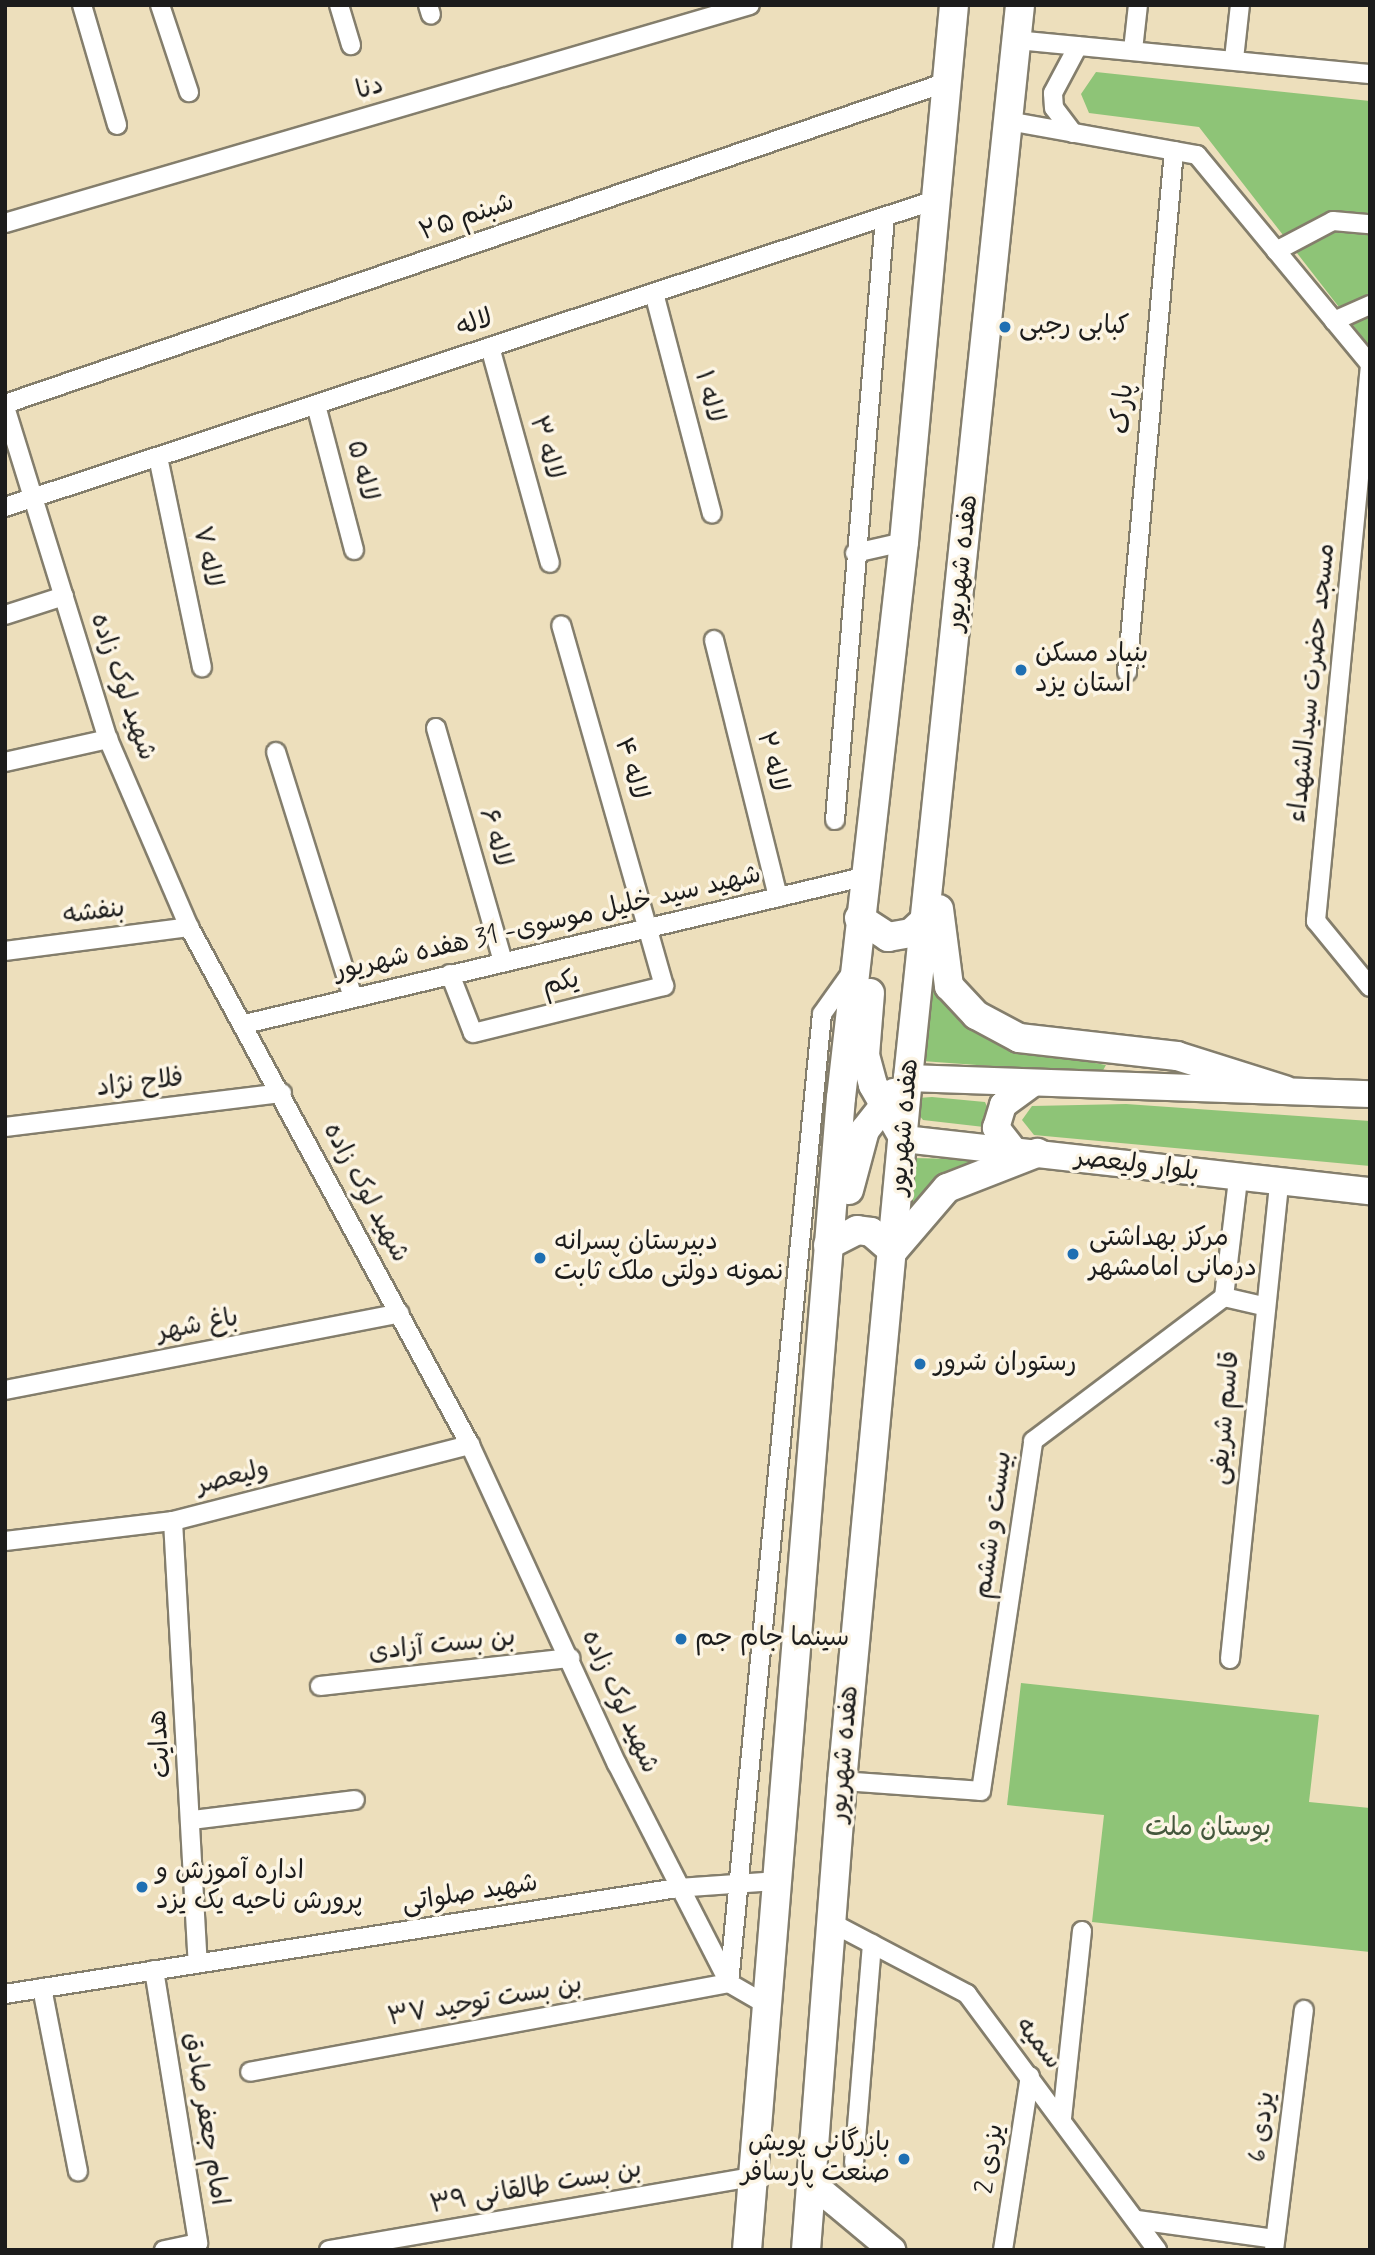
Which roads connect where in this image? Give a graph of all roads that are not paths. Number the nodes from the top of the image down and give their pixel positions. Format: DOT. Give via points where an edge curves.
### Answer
graph roads {
  1 [pos="82,5"];
  2 [pos="160,5"];
  3 [pos="339,5"];
  4 [pos="750,5"];
  5 [pos="954,5"];
  6 [pos="1020,5"];
  7 [pos="1138,5"];
  8 [pos="1240,5"];
  9 [pos="1016,40"];
  10 [pos="351,46"];
  11 [pos="1078,46"];
  12 [pos="1133,50"];
  13 [pos="1234,59"];
  14 [pos="1370,74"];
  15 [pos="947,82"];
  16 [pos="189,92"];
  17 [pos="1008,121"];
  18 [pos="117,125"];
  19 [pos="1073,133"];
  20 [pos="1174,151"];
  21 [pos="936,200"];
  22 [pos="884,217"];
  23 [pos="5,223"];
  24 [pos="1370,224"];
  25 [pos="1276,251"];
  26 [pos="654,293"];
  27 [pos="1370,305"];
  28 [pos="1334,321"];
  29 [pos="490,347"];
  30 [pos="1370,364"];
  31 [pos="317,405"];
  32 [pos="5,406"];
  33 [pos="158,457"];
  34 [pos="1364,475"];
  35 [pos="32,499"];
  36 [pos="5,507"];
  37 [pos="712,514"];
  38 [pos="904,542"];
  39 [pos="354,550"];
  40 [pos="855,553"];
  41 [pos="550,563"];
  42 [pos="64,596"];
  43 [pos="5,615"];
  44 [pos="561,625"];
  45 [pos="714,640"];
  46 [pos="202,667"];
  47 [pos="1127,672"];
  48 [pos="436,728"];
  49 [pos="108,739"];
  50 [pos="276,752"];
  51 [pos="5,762"];
  52 [pos="835,820"];
  53 [pos="933,856"];
  54 [pos="863,877"];
  55 [pos="778,897"];
  56 [pos="928,917"];
  57 [pos="859,918"];
  58 [pos="189,927"];
  59 [pos="648,928"];
  60 [pos="5,951"];
  61 [pos="503,962"];
  62 [pos="854,969"];
  63 [pos="450,974"];
  64 [pos="1370,988"];
  65 [pos="353,997"];
  66 [pos="245,1024"];
  67 [pos="908,1078"];
  68 [pos="1031,1084"];
  69 [pos="1285,1090"];
  70 [pos="282,1093"];
  71 [pos="1370,1094"];
  72 [pos="883,1106"];
  73 [pos="5,1127"];
  74 [pos="904,1139"];
  75 [pos="1026,1153"];
  76 [pos="1238,1179"];
  77 [pos="1279,1183"];
  78 [pos="1370,1191"];
  79 [pos="828,1245"];
  80 [pos="893,1251"];
  81 [pos="1224,1297"];
  82 [pos="1263,1306"];
  83 [pos="400,1313"];
  84 [pos="793,1317"];
  85 [pos="822,1318"];
  86 [pos="5,1390"];
  87 [pos="470,1445"];
  88 [pos="173,1521"];
  89 [pos="5,1541"];
  90 [pos="570,1658"];
  91 [pos="1230,1659"];
  92 [pos="320,1686"];
  93 [pos="842,1781"];
  94 [pos="355,1800"];
  95 [pos="192,1820"];
  96 [pos="739,1881"];
  97 [pos="777,1881"];
  98 [pos="677,1888"];
  99 [pos="832,1923"];
  100 [pos="1082,1931"];
  101 [pos="872,1944"];
  102 [pos="198,1963"];
  103 [pos="154,1970"];
  104 [pos="729,1983"];
  105 [pos="42,1988"];
  106 [pos="5,1994"];
  107 [pos="767,2005"];
  108 [pos="1304,2010"];
  109 [pos="250,2072"];
  110 [pos="1030,2076"];
  111 [pos="1062,2118"];
  112 [pos="854,2163"];
  113 [pos="78,2172"];
  114 [pos="753,2177"];
  115 [pos="814,2185"];
  116 [pos="1137,2220"];
  117 [pos="1274,2245"];
  118 [pos="164,2250"];
  119 [pos="328,2250"];
  120 [pos="747,2250"];
  121 [pos="807,2250"];
  122 [pos="892,2250"];
  123 [pos="1003,2250"];
  124 [pos="1157,2250"];
  1 -- 18 [label="street"];
  2 -- 16 [label="street"];
  3 -- 10 [label="street"];
  4 -- 23 [label="street, دنا"];
  5 -- 15 [label="main road"];
  6 -- 9 [label="main road, هفده شهریور"];
  7 -- 12 [label="street"];
  8 -- 13 [label="street"];
  9 -- 11 [label="street"];
  9 -- 17 [label="main road, هفده شهریور"];
  11 -- 12 [label="street"];
  11 -- 19 [label="street" via="1053,93 1055,108"];
  12 -- 13 [label="street"];
  13 -- 14 [label="street"];
  15 -- 21 [label="main road"];
  15 -- 32 [label="street, شبنم ۲۵"];
  17 -- 19 [label="street, مسجد حضرت سیدالشهداء"];
  17 -- 53 [label="main road, هفده شهریور"];
  19 -- 20 [label="street, مسجد حضرت سیدالشهداء"];
  20 -- 25 [label="street, مسجد حضرت سیدالشهداء" via="1197,155"];
  20 -- 47 [label="street, پارک"];
  21 -- 22 [label="street, لاله"];
  21 -- 38 [label="main road"];
  22 -- 26 [label="street, لاله"];
  22 -- 40 [label="street"];
  24 -- 25 [label="street" via="1333,220"];
  25 -- 28 [label="street, مسجد حضرت سیدالشهداء"];
  26 -- 29 [label="street, لاله"];
  26 -- 37 [label="street, لاله ۱"];
  27 -- 28 [label="street"];
  28 -- 30 [label="street, مسجد حضرت سیدالشهداء"];
  29 -- 31 [label="street, لاله"];
  29 -- 41 [label="street, لاله ۳"];
  30 -- 34 [label="street, مسجد حضرت سیدالشهداء"];
  31 -- 33 [label="street, لاله"];
  31 -- 39 [label="street, لاله ۵"];
  32 -- 35 [label="street, شهید لوک زاده"];
  33 -- 35 [label="street, لاله"];
  33 -- 46 [label="street, لاله ۷"];
  34 -- 64 [label="street, مسجد حضرت سیدالشهداء" via="1316,921"];
  35 -- 36 [label="street, لاله"];
  35 -- 42 [label="street, شهید لوک زاده"];
  38 -- 40 [label="street"];
  38 -- 54 [label="main road"];
  40 -- 52 [label="street"];
  42 -- 43 [label="street"];
  42 -- 49 [label="street, شهید لوک زاده"];
  44 -- 59 [label="street, لاله ۴"];
  45 -- 55 [label="street, لاله ۲"];
  48 -- 61 [label="street, لاله ۶"];
  49 -- 51 [label="street"];
  49 -- 58 [label="street, شهید لوک زاده"];
  50 -- 65 [label="street"];
  53 -- 56 [label="main road, هفده شهریور"];
  53 -- 69 [label="main road" via="949,986 976,1015 1019,1038 1177,1056"];
  54 -- 55 [label="street, شهید سید خلیل موسوی- 31 هفده شهریور"];
  54 -- 57 [label="main road"];
  55 -- 59 [label="street, شهید سید خلیل موسوی- 31 هفده شهریور"];
  56 -- 57 [label="main road" via="911,933 888,937"];
  56 -- 67 [label="main road, هفده شهریور"];
  57 -- 62 [label="main road"];
  57 -- 72 [label="main road" via="872,966 865,1055"];
  58 -- 60 [label="street, بنفشه"];
  58 -- 66 [label="street, شهید لوک زاده"];
  59 -- 61 [label="street, شهید سید خلیل موسوی- 31 هفده شهریور"];
  59 -- 63 [label="street, یکم" via="664,986 485,1030 473,1032"];
  61 -- 63 [label="street, شهید سید خلیل موسوی- 31 هفده شهریور"];
  62 -- 79 [label="main road"];
  62 -- 84 [label="street" via="822,1014"];
  63 -- 65 [label="street, شهید سید خلیل موسوی- 31 هفده شهریور"];
  65 -- 66 [label="street, شهید سید خلیل موسوی- 31 هفده شهریور"];
  66 -- 70 [label="street, شهید لوک زاده"];
  67 -- 68 [label="main road"];
  67 -- 72 [label="main road"];
  67 -- 74 [label="main road, هفده شهریور"];
  68 -- 69 [label="main road"];
  68 -- 75 [label="main road" via="1003,1105 996,1128"];
  69 -- 71 [label="main road"];
  70 -- 73 [label="street, فلاح نژاد"];
  70 -- 83 [label="street, شهید لوک زاده"];
  72 -- 74 [label="main road"];
  72 -- 79 [label="main road" via="855,1155 845,1212"];
  74 -- 75 [label="main road, بلوار ولیعصر"];
  74 -- 80 [label="main road, هفده شهریور"];
  75 -- 76 [label="main road, بلوار ولیعصر"];
  75 -- 80 [label="main road" via="947,1188"];
  76 -- 77 [label="main road, بلوار ولیعصر"];
  76 -- 81 [label="street"];
  77 -- 78 [label="main road, بلوار ولیعصر"];
  77 -- 82 [label="street, قاسم شریفی"];
  79 -- 80 [label="main road" via="857,1230 871,1232"];
  79 -- 85 [label="main road"];
  80 -- 93 [label="main road, هفده شهریور"];
  81 -- 82 [label="street"];
  81 -- 93 [label="street, بیست و ششم" via="1033,1441 981,1791"];
  82 -- 91 [label="street, قاسم شریفی"];
  83 -- 86 [label="street, باغ شهر"];
  83 -- 87 [label="street, شهید لوک زاده"];
  84 -- 85 [label="street"];
  84 -- 96 [label="street"];
  85 -- 97 [label="main road"];
  87 -- 88 [label="street, ولیعصر"];
  87 -- 90 [label="street, شهید لوک زاده"];
  88 -- 89 [label="street, ولیعصر"];
  88 -- 95 [label="street, هدایت"];
  90 -- 92 [label="street, بن بست آزادی"];
  90 -- 98 [label="street, شهید لوک زاده"];
  93 -- 99 [label="main road, هفده شهریور"];
  94 -- 95 [label="street"];
  95 -- 102 [label="street, هدایت"];
  96 -- 97 [label="street, شهید صلواتی"];
  96 -- 98 [label="street, شهید صلواتی"];
  96 -- 104 [label="street"];
  97 -- 107 [label="main road"];
  98 -- 102 [label="street, شهید صلواتی"];
  98 -- 104 [label="street, شهید لوک زاده"];
  99 -- 101 [label="street, سمیه"];
  99 -- 115 [label="main road, هفده شهریور"];
  100 -- 111 [label="street"];
  101 -- 110 [label="street, سمیه" via="967,1994"];
  101 -- 112 [label="street"];
  102 -- 103 [label="street, شهید صلواتی"];
  103 -- 105 [label="street, شهید صلواتی"];
  103 -- 118 [label="street, امام جعفر صادق" via="198,2243"];
  104 -- 107 [label="street"];
  104 -- 109 [label="street, بن بست توحید ۳۷"];
  105 -- 106 [label="street, شهید صلواتی"];
  105 -- 113 [label="street"];
  107 -- 114 [label="main road"];
  108 -- 117 [label="street, یزدی 6"];
  110 -- 111 [label="street, سمیه"];
  110 -- 123 [label="street, یزدی 2"];
  111 -- 116 [label="street, سمیه"];
  114 -- 119 [label="street, بن‌ بست طالقانی ۳۹"];
  114 -- 120 [label="main road"];
  115 -- 121 [label="main road, هفده شهریور"];
  115 -- 122 [label="main road"];
  116 -- 117 [label="street"];
  116 -- 124 [label="street, سمیه"];
}
